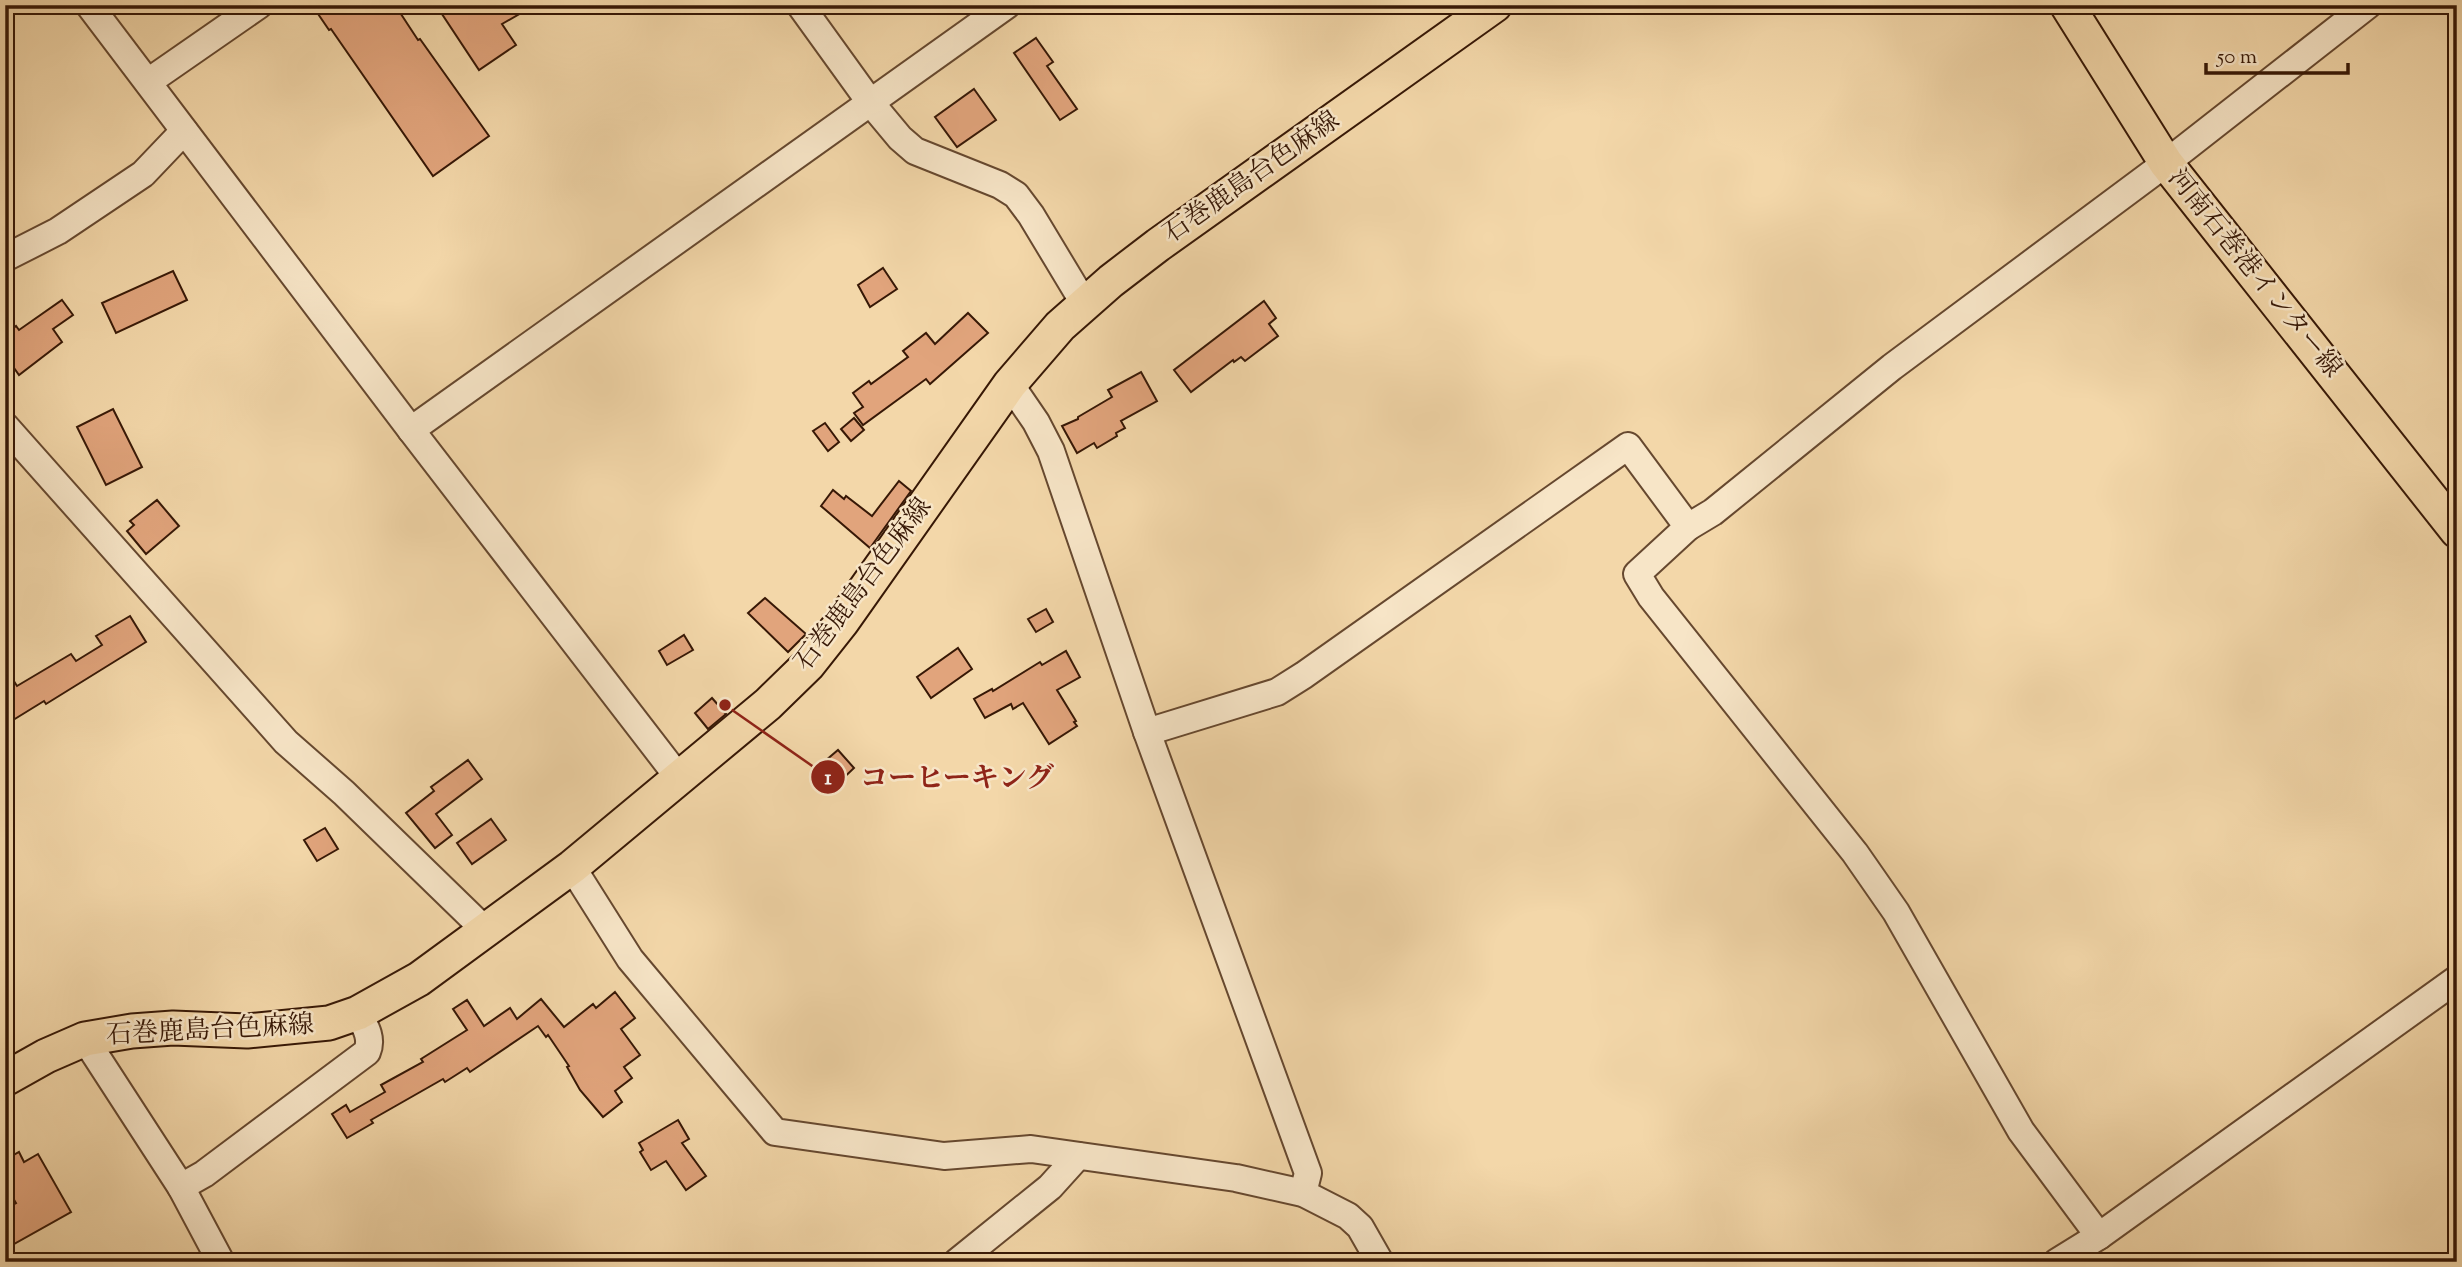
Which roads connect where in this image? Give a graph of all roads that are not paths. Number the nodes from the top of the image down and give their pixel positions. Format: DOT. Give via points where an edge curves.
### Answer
graph roads {
  1 [pos="89,5"];
  2 [pos="260,5"];
  3 [pos="800,5"];
  4 [pos="1007,5"];
  5 [pos="1495,5"];
  6 [pos="2067,5"];
  7 [pos="2368,5"];
  8 [pos="148,82"];
  9 [pos="870,102"];
  10 [pos="184,131"];
  11 [pos="2166,163"];
  12 [pos="5,258"];
  13 [pos="1084,303"];
  14 [pos="1010,384"];
  15 [pos="5,426"];
  16 [pos="411,430"];
  17 [pos="1688,527"];
  18 [pos="2457,531"];
  19 [pos="1147,732"];
  20 [pos="679,778"];
  21 [pos="572,866"];
  22 [pos="485,930"];
  23 [pos="2457,979"];
  24 [pos="358,1013"];
  25 [pos="85,1039"];
  26 [pos="5,1079"];
  27 [pos="1078,1156"];
  28 [pos="181,1187"];
  29 [pos="1303,1194"];
  30 [pos="2099,1236"];
  31 [pos="221,1262"];
  32 [pos="957,1262"];
  33 [pos="1380,1262"];
  34 [pos="2057,1262"];
  1 -- 8 [label="street"];
  2 -- 8 [label="street"];
  3 -- 9 [label="street"];
  4 -- 9 [label="street"];
  5 -- 13 [label="main road, 石巻鹿島台色麻線" via="1158,245"];
  6 -- 11 [label="main road, 河南石巻港インター線"];
  7 -- 11 [label="street"];
  8 -- 10 [label="street"];
  9 -- 13 [label="street" via="915,151 1016,195"];
  9 -- 16 [label="street"];
  10 -- 12 [label="street" via="143,174 58,231"];
  10 -- 16 [label="street"];
  11 -- 17 [label="street" via="1892,367 1713,512"];
  11 -- 18 [label="main road, 河南石巻港インター線"];
  13 -- 14 [label="main road, 石巻鹿島台色麻線"];
  14 -- 19 [label="street" via="1051,450"];
  14 -- 20 [label="main road, 石巻鹿島台色麻線" via="808,664"];
  15 -- 22 [label="street" via="286,742"];
  16 -- 20 [label="street"];
  17 -- 19 [label="street" via="1629,446 1304,676 1277,692"];
  17 -- 30 [label="street" via="1637,574 1855,853 1896,912 2021,1131"];
  19 -- 29 [label="street" via="1308,1173"];
  20 -- 21 [label="main road, 石巻鹿島台色麻線"];
  21 -- 22 [label="main road, 石巻鹿島台色麻線"];
  21 -- 27 [label="street" via="630,959 775,1132 944,1156 1031,1149"];
  22 -- 24 [label="main road, 石巻鹿島台色麻線" via="419,979"];
  23 -- 30 [label="street"];
  24 -- 25 [label="main road, 石巻鹿島台色麻線" via="297,1028 160,1029"];
  24 -- 28 [label="street" via="367,1029 367,1052"];
  25 -- 26 [label="main road, 石巻鹿島台色麻線"];
  25 -- 28 [label="street"];
  27 -- 29 [label="street" via="1236,1178"];
  27 -- 32 [label="street" via="1050,1187"];
  28 -- 31 [label="street"];
  29 -- 33 [label="street" via="1348,1216 1360,1227"];
  30 -- 34 [label="street"];
}
